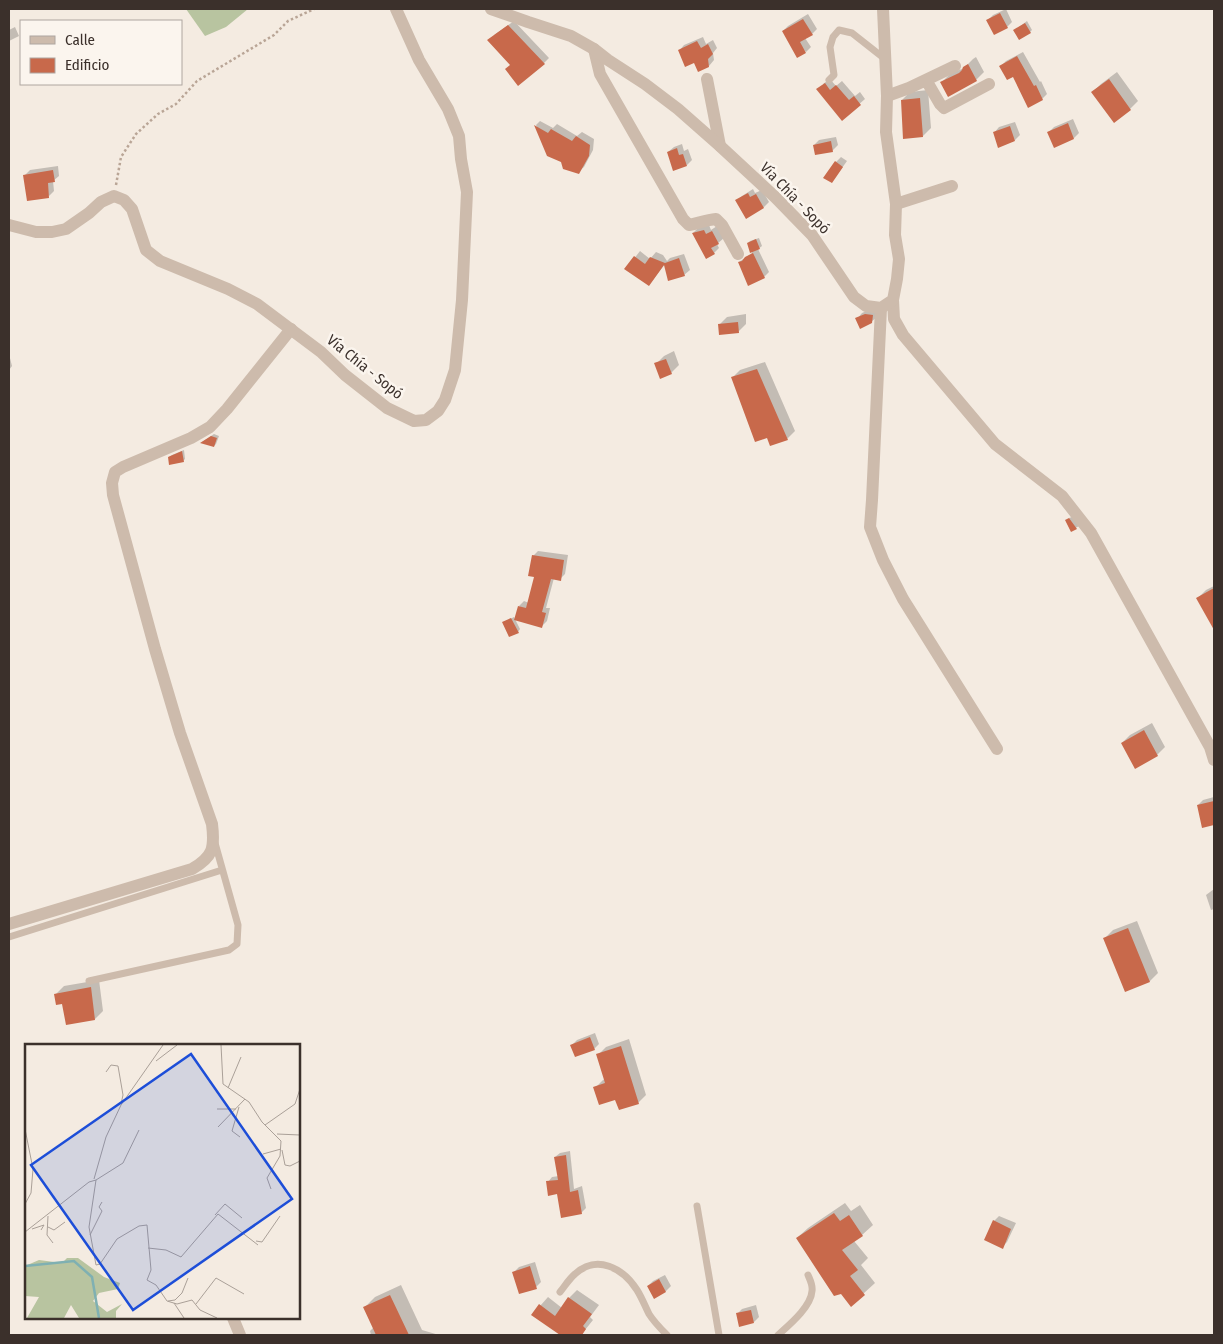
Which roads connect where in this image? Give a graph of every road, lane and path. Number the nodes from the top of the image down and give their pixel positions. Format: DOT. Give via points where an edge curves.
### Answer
graph roads {
  1 [pos="314,9"];
  2 [pos="396,9"];
  3 [pos="491,9"];
  4 [pos="883,9"];
  5 [pos="594,49"];
  6 [pos="886,59"];
  7 [pos="955,66"];
  8 [pos="707,79"];
  9 [pos="829,80"];
  10 [pos="926,80"];
  11 [pos="989,84"];
  12 [pos="888,96"];
  13 [pos="720,146"];
  14 [pos="952,186"];
  15 [pos="114,196"];
  16 [pos="896,204"];
  17 [pos="9,225"];
  18 [pos="738,254"];
  19 [pos="893,300"];
  20 [pos="881,308"];
  21 [pos="291,329"];
  22 [pos="1212,748"];
  23 [pos="997,749"];
  24 [pos="1214,760"];
  25 [pos="214,839"];
  26 [pos="222,870"];
  27 [pos="9,924"];
  28 [pos="9,938"];
  29 [pos="89,981"];
  30 [pos="697,1206"];
  31 [pos="808,1275"];
  32 [pos="560,1292"];
  33 [pos="233,1319"];
  34 [pos="240,1335"];
  35 [pos="667,1335"];
  36 [pos="719,1335"];
  37 [pos="778,1335"];
  1 -- 15 [label="path" via="288,21 274,35 197,81 176,104 158,114 136,134 122,157"];
  2 -- 21 [label="street, Vía Chía - Sopó" via="459,136 467,192 455,370 445,400 438,411 426,420 414,421 400,416"];
  3 -- 5 [label="street, Vía Chía - Sopó" via="571,36"];
  4 -- 6 [label="street"];
  5 -- 13 [label="street, Vía Chía - Sopó" via="672,104"];
  5 -- 18 [label="street" via="600,74 683,219 689,225 716,218"];
  6 -- 9 [label="lane" via="852,33 839,30 830,47 834,75"];
  6 -- 12 [label="street"];
  7 -- 10 [label="street"];
  8 -- 13 [label="street"];
  10 -- 11 [label="street" via="944,108"];
  10 -- 12 [label="street"];
  12 -- 16 [label="street" via="886,132"];
  13 -- 20 [label="street, Vía Chía - Sopó" via="812,235 854,297 866,306"];
  14 -- 16 [label="street"];
  15 -- 17 [label="street" via="66,229 36,232"];
  15 -- 21 [label="street, Vía Chía - Sopó" via="124,200 132,209 146,250 160,261 236,292"];
  16 -- 19 [label="street" via="899,259"];
  19 -- 20 [label="street"];
  19 -- 22 [label="street" via="894,320 909,343 995,444 1062,496 1091,533"];
  20 -- 23 [label="street" via="870,527 903,599"];
  21 -- 25 [label="street" via="210,427 123,467 115,472 112,483 155,649 180,734 212,824"];
  22 -- 24 [label="street"];
  25 -- 26 [label="lane"];
  25 -- 27 [label="street" via="204,862 192,869"];
  26 -- 28 [label="lane"];
  26 -- 29 [label="lane" via="238,925 237,944 229,950"];
  30 -- 36 [label="lane"];
  31 -- 37 [label="lane" via="812,1285 809,1301"];
  32 -- 35 [label="lane" via="576,1274 589,1266 604,1264 629,1279 650,1315"];
  33 -- 34 [label="street"];
}
